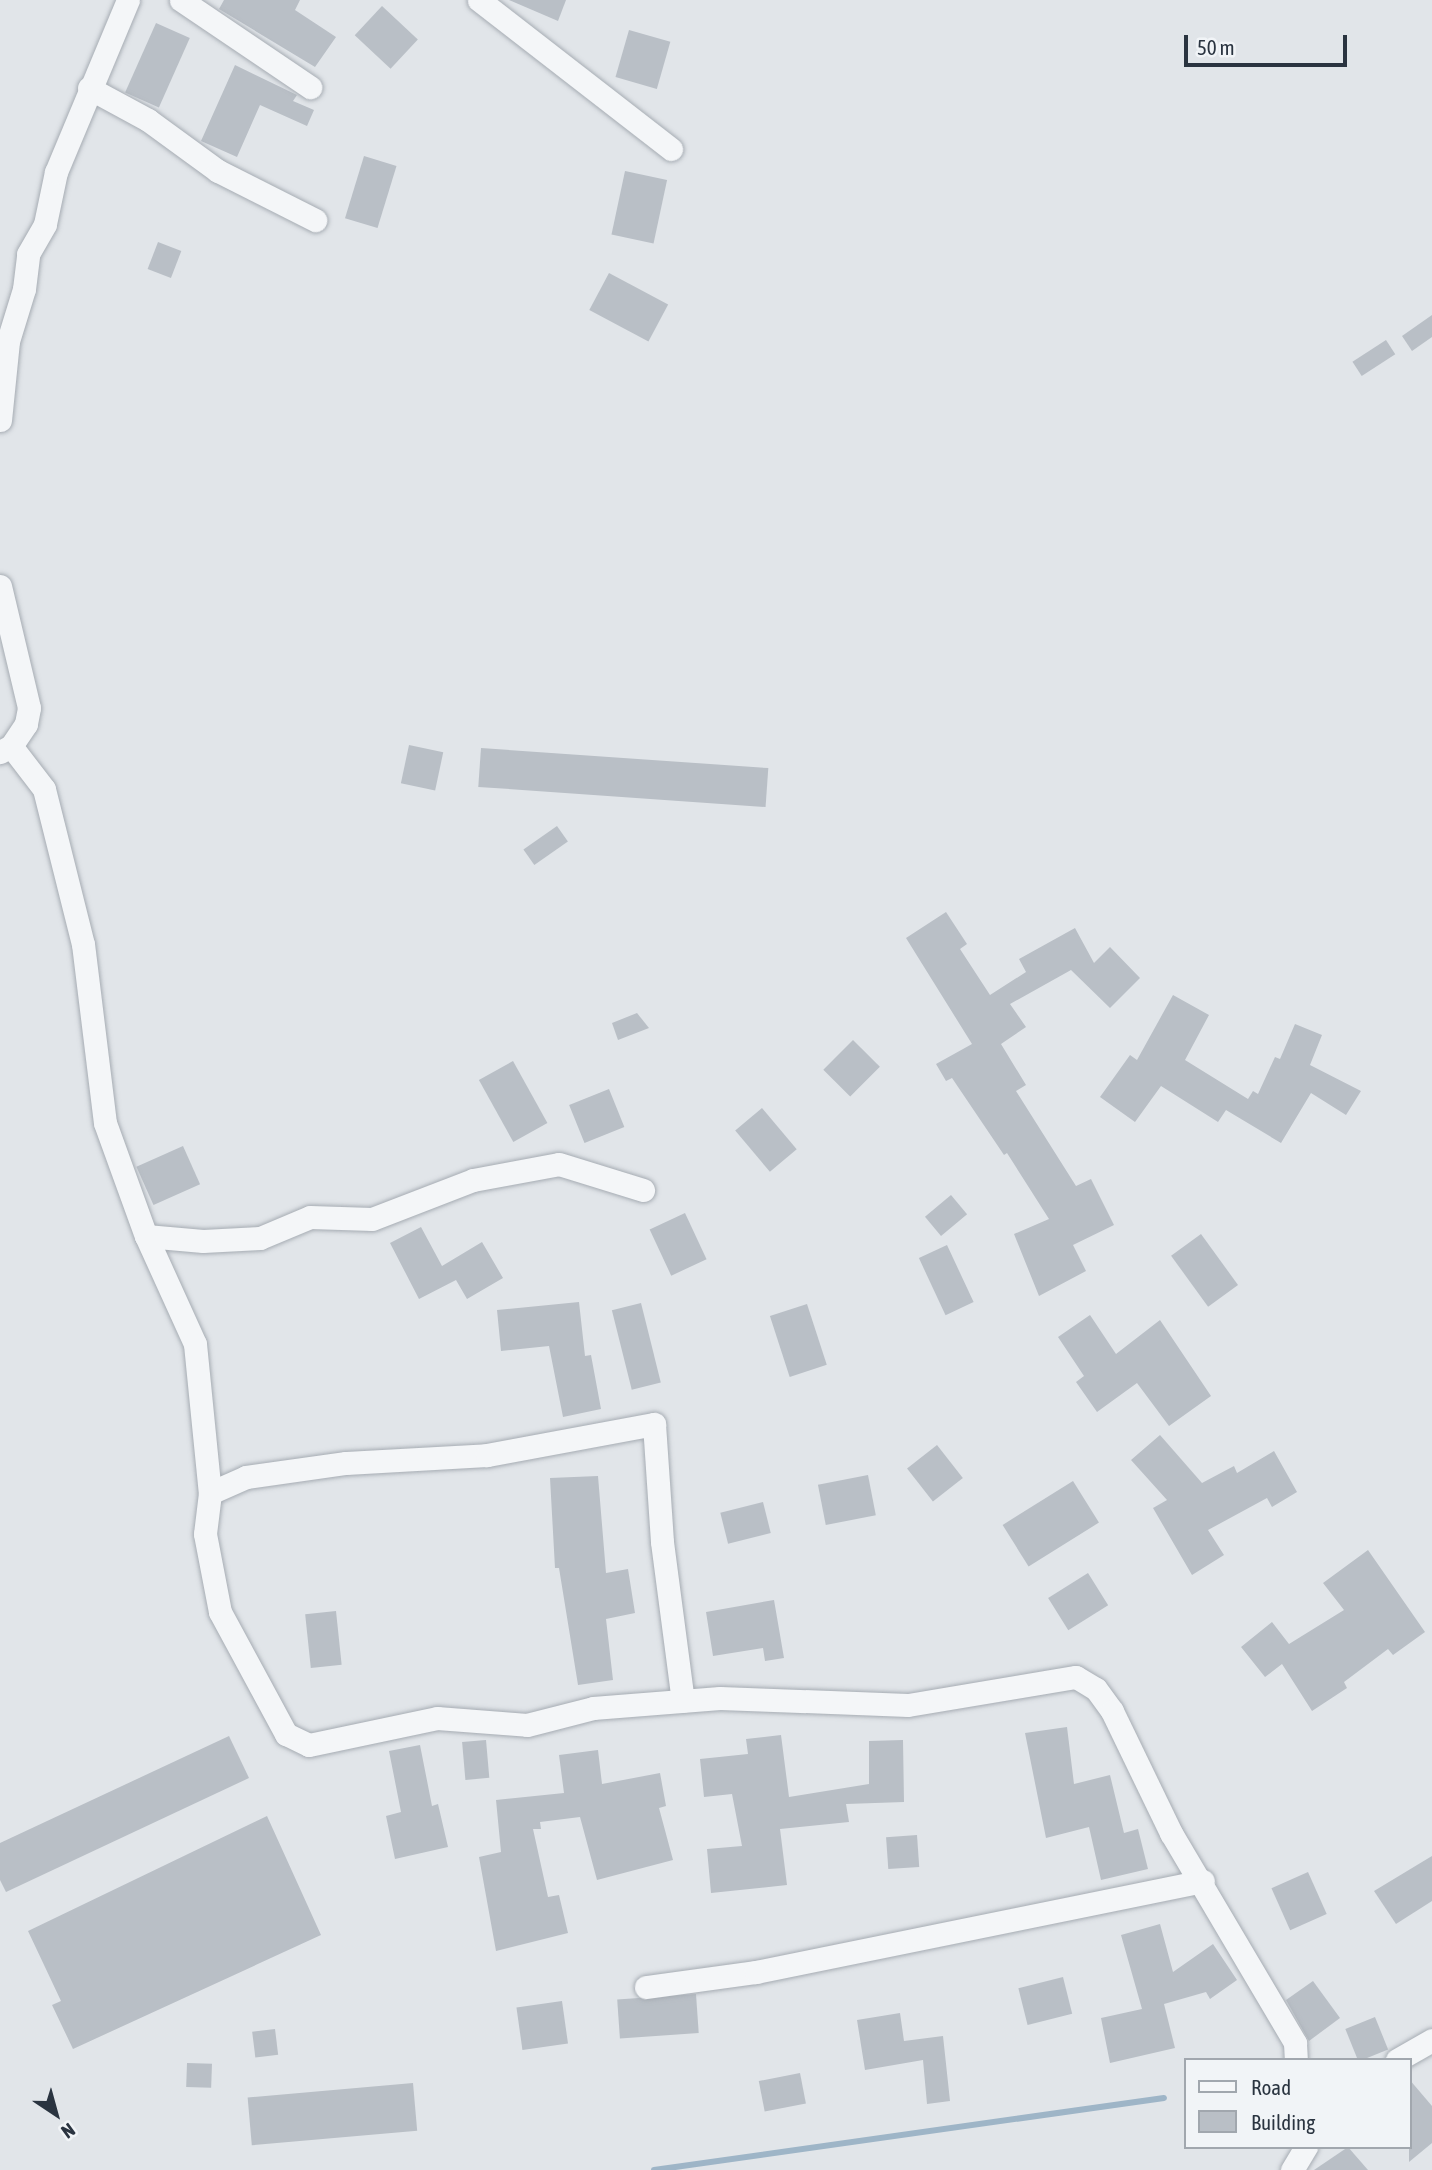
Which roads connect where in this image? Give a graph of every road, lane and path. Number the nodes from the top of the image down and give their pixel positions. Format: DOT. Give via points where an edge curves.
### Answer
graph roads {
  1 [pos="128,0"];
  2 [pos="181,0"];
  3 [pos="479,0"];
  4 [pos="310,87"];
  5 [pos="89,88"];
  6 [pos="671,149"];
  7 [pos="315,220"];
  8 [pos="0,420"];
  9 [pos="0,586"];
  10 [pos="5,749"];
  11 [pos="643,1189"];
  12 [pos="146,1236"];
  13 [pos="210,1493"];
  14 [pos="683,1701"];
  15 [pos="1203,1881"];
  16 [pos="646,1987"];
  17 [pos="1432,2040"];
  18 [pos="1296,2058"];
  19 [pos="1400,2058"];
  20 [pos="1305,2149"];
  21 [pos="1292,2170"];
  1 -- 5 [label="street"];
  2 -- 4 [label="street"];
  3 -- 6 [label="street"];
  5 -- 7 [label="street" via="148,120 218,171"];
  5 -- 8 [label="street" via="56,172 45,225 28,254 24,289 8,341"];
  9 -- 10 [label="street" via="29,708 26,724"];
  10 -- 12 [label="street" via="44,789 83,944 105,1123"];
  11 -- 12 [label="street" via="559,1164 473,1180 372,1219 310,1217 248,1238 203,1241"];
  12 -- 13 [label="street" via="195,1344"];
  13 -- 14 [label="street" via="205,1534 220,1612 286,1734 309,1745 437,1718 527,1725 593,1708"];
  13 -- 14 [label="street" via="246,1477 345,1463 487,1455 653,1424 662,1542"];
  14 -- 15 [label="street" via="908,1705 1076,1677 1096,1689 1112,1711 1171,1833"];
  15 -- 16 [label="street" via="756,1972"];
  15 -- 18 [label="street" via="1295,2043"];
  17 -- 19 [label="street"];
  20 -- 21 [label="street"];
}
